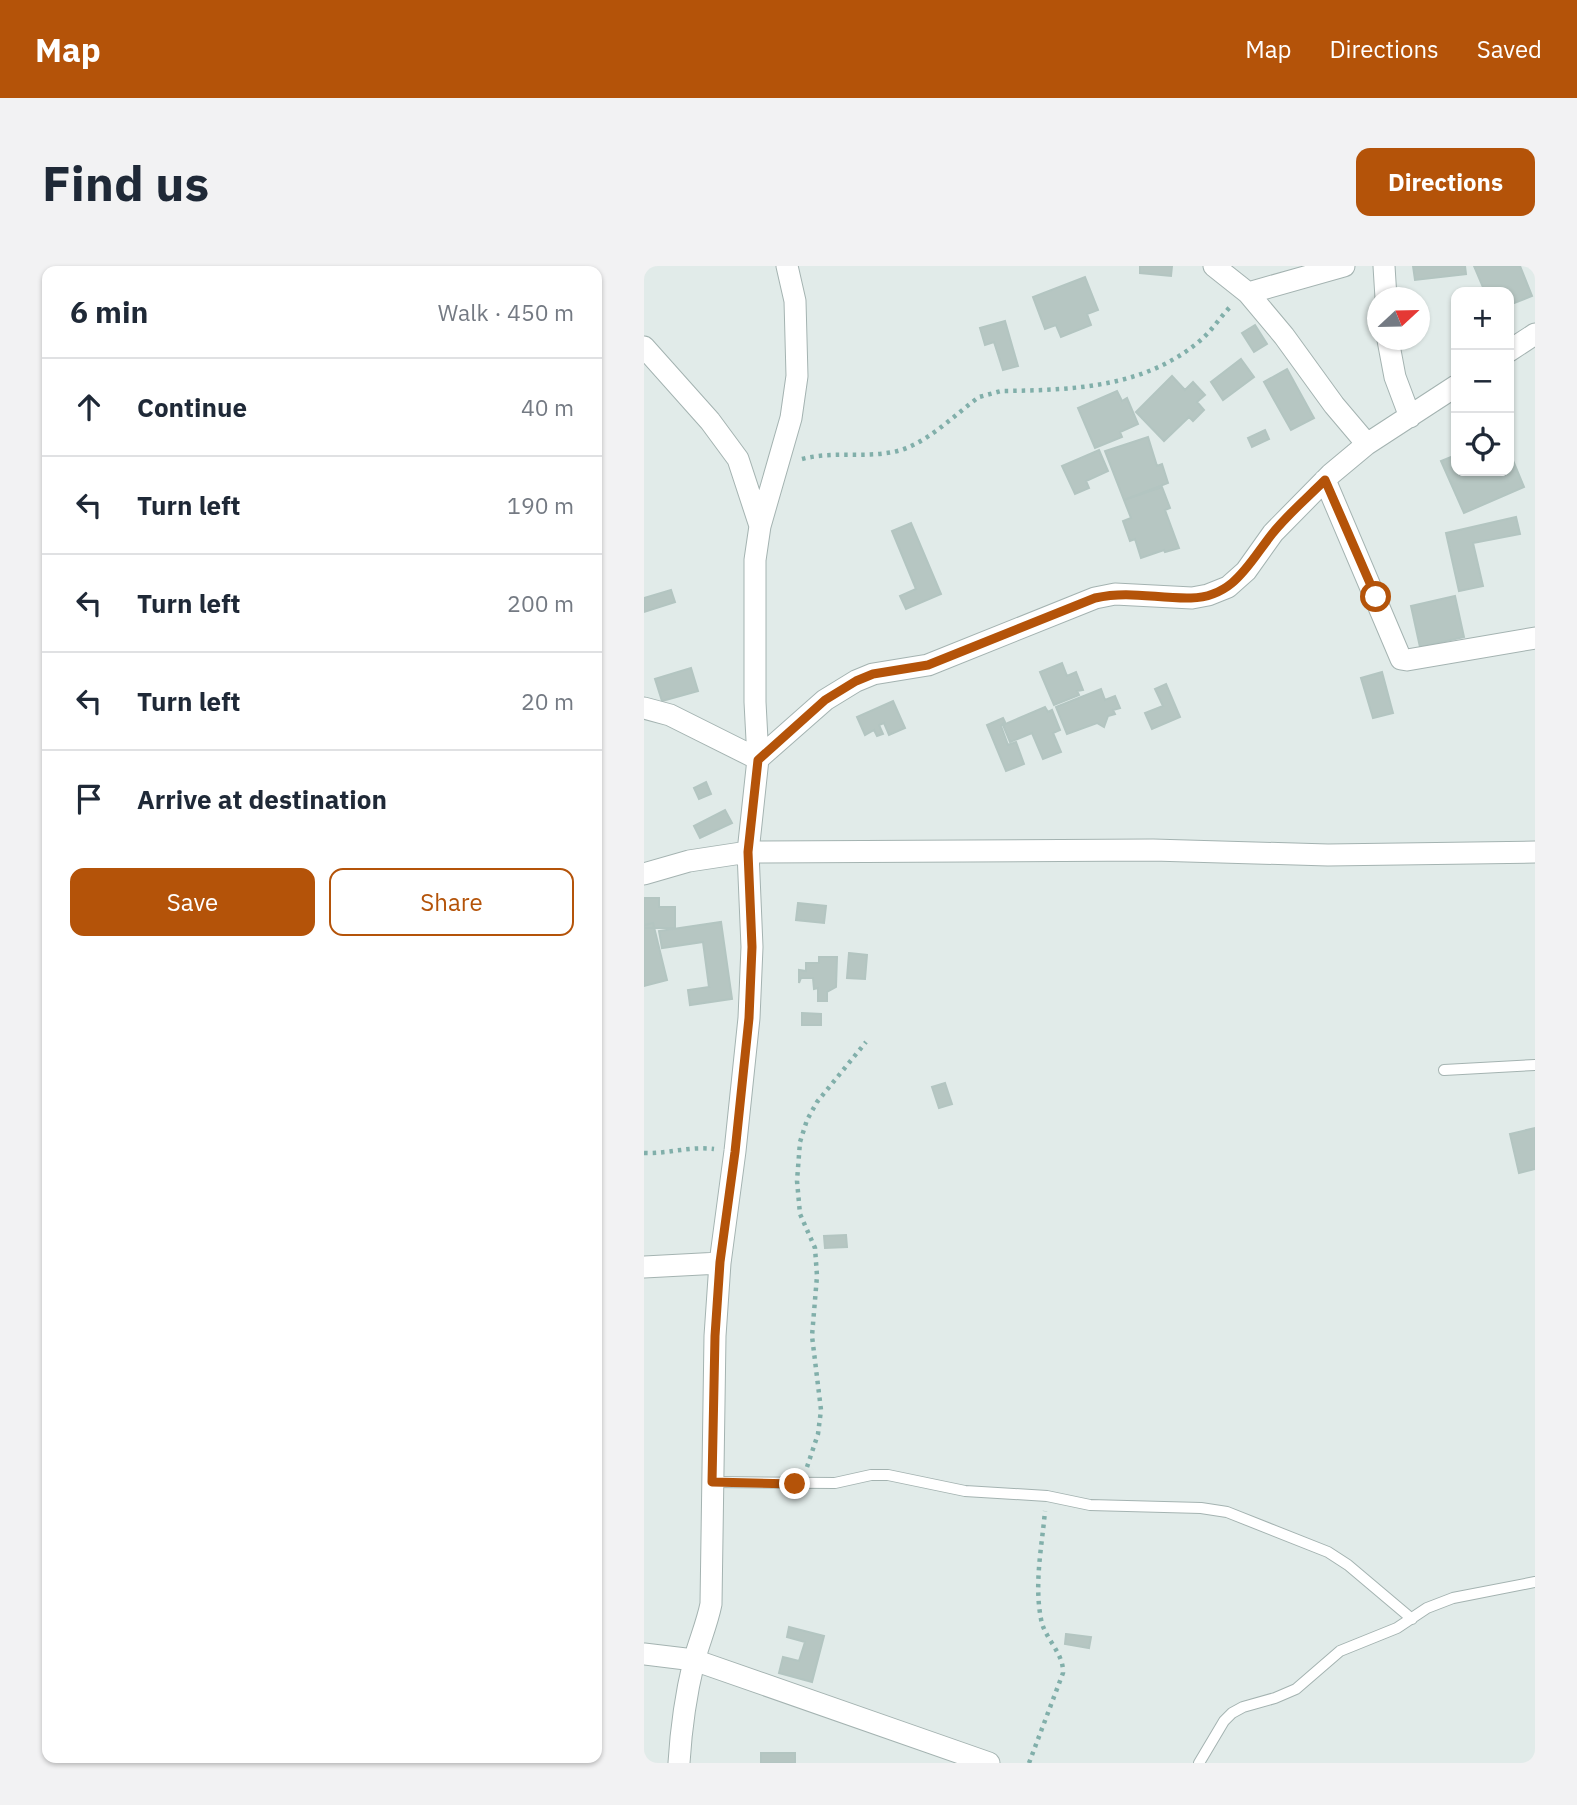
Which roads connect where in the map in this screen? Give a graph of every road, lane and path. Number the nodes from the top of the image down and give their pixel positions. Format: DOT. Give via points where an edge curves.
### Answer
graph roads {
  1 [pos="788,266"];
  2 [pos="1214,266"];
  3 [pos="1344,266"];
  4 [pos="1384,266"];
  5 [pos="1385,287"];
  6 [pos="1248,293"];
  7 [pos="1535,334"];
  8 [pos="644,346"];
  9 [pos="1390,350"];
  10 [pos="1511,350"];
  11 [pos="1451,389"];
  12 [pos="1410,417"];
  13 [pos="1367,444"];
  14 [pos="778,466"];
  15 [pos="1325,480"];
  16 [pos="760,526"];
  17 [pos="1535,638"];
  18 [pos="644,708"];
  19 [pos="758,760"];
  20 [pos="748,852"];
  21 [pos="1535,852"];
  22 [pos="644,874"];
  23 [pos="866,1042"];
  24 [pos="1535,1065"];
  25 [pos="1444,1070"];
  26 [pos="735,1152"];
  27 [pos="644,1153"];
  28 [pos="720,1262"];
  29 [pos="644,1267"];
  30 [pos="712,1482"];
  31 [pos="801,1484"];
  32 [pos="1047,1496"];
  33 [pos="1535,1582"];
  34 [pos="1412,1619"];
  35 [pos="644,1654"];
  36 [pos="694,1660"];
  37 [pos="679,1763"];
  38 [pos="989,1763"];
  39 [pos="1029,1763"];
  40 [pos="1199,1763"];
  1 -- 14 [label="street" via="797,320 797,376"];
  2 -- 6 [label="street"];
  3 -- 6 [label="street"];
  4 -- 5 [label="street"];
  6 -- 13 [label="street"];
  6 -- 14 [label="path" via="1201,340 1152,371 1080,388 989,394 908,448 834,453"];
  7 -- 10 [label="street"];
  8 -- 16 [label="street" via="738,459"];
  9 -- 12 [label="street"];
  11 -- 12 [label="street"];
  12 -- 13 [label="street"];
  13 -- 15 [label="street"];
  14 -- 16 [label="street"];
  15 -- 17 [label="street" via="1401,659"];
  15 -- 19 [label="street" via="1228,587 1192,598 1105,596 928,665 873,674 838,690"];
  16 -- 19 [label="street" via="754,590"];
  18 -- 19 [label="street" via="670,715"];
  19 -- 20 [label="street"];
  20 -- 21 [label="street"];
  20 -- 22 [label="street"];
  20 -- 26 [label="street" via="749,1018"];
  23 -- 31 [label="path" via="817,1102 800,1142 800,1214 815,1248 812,1336 821,1410"];
  24 -- 25 [label="lane"];
  26 -- 27 [label="path" via="693,1147"];
  26 -- 28 [label="street"];
  28 -- 29 [label="street"];
  28 -- 30 [label="street"];
  30 -- 31 [label="lane"];
  30 -- 36 [label="street" via="711,1604"];
  31 -- 32 [label="lane" via="888,1475 965,1491"];
  32 -- 34 [label="lane" via="1090,1505 1227,1512 1328,1552"];
  32 -- 39 [label="path" via="1038,1587 1046,1637 1063,1672"];
  33 -- 34 [label="lane" via="1453,1598"];
  34 -- 40 [label="lane" via="1340,1651 1296,1689 1232,1713"];
  35 -- 36 [label="street"];
  36 -- 37 [label="street"];
  36 -- 38 [label="street"];
}
